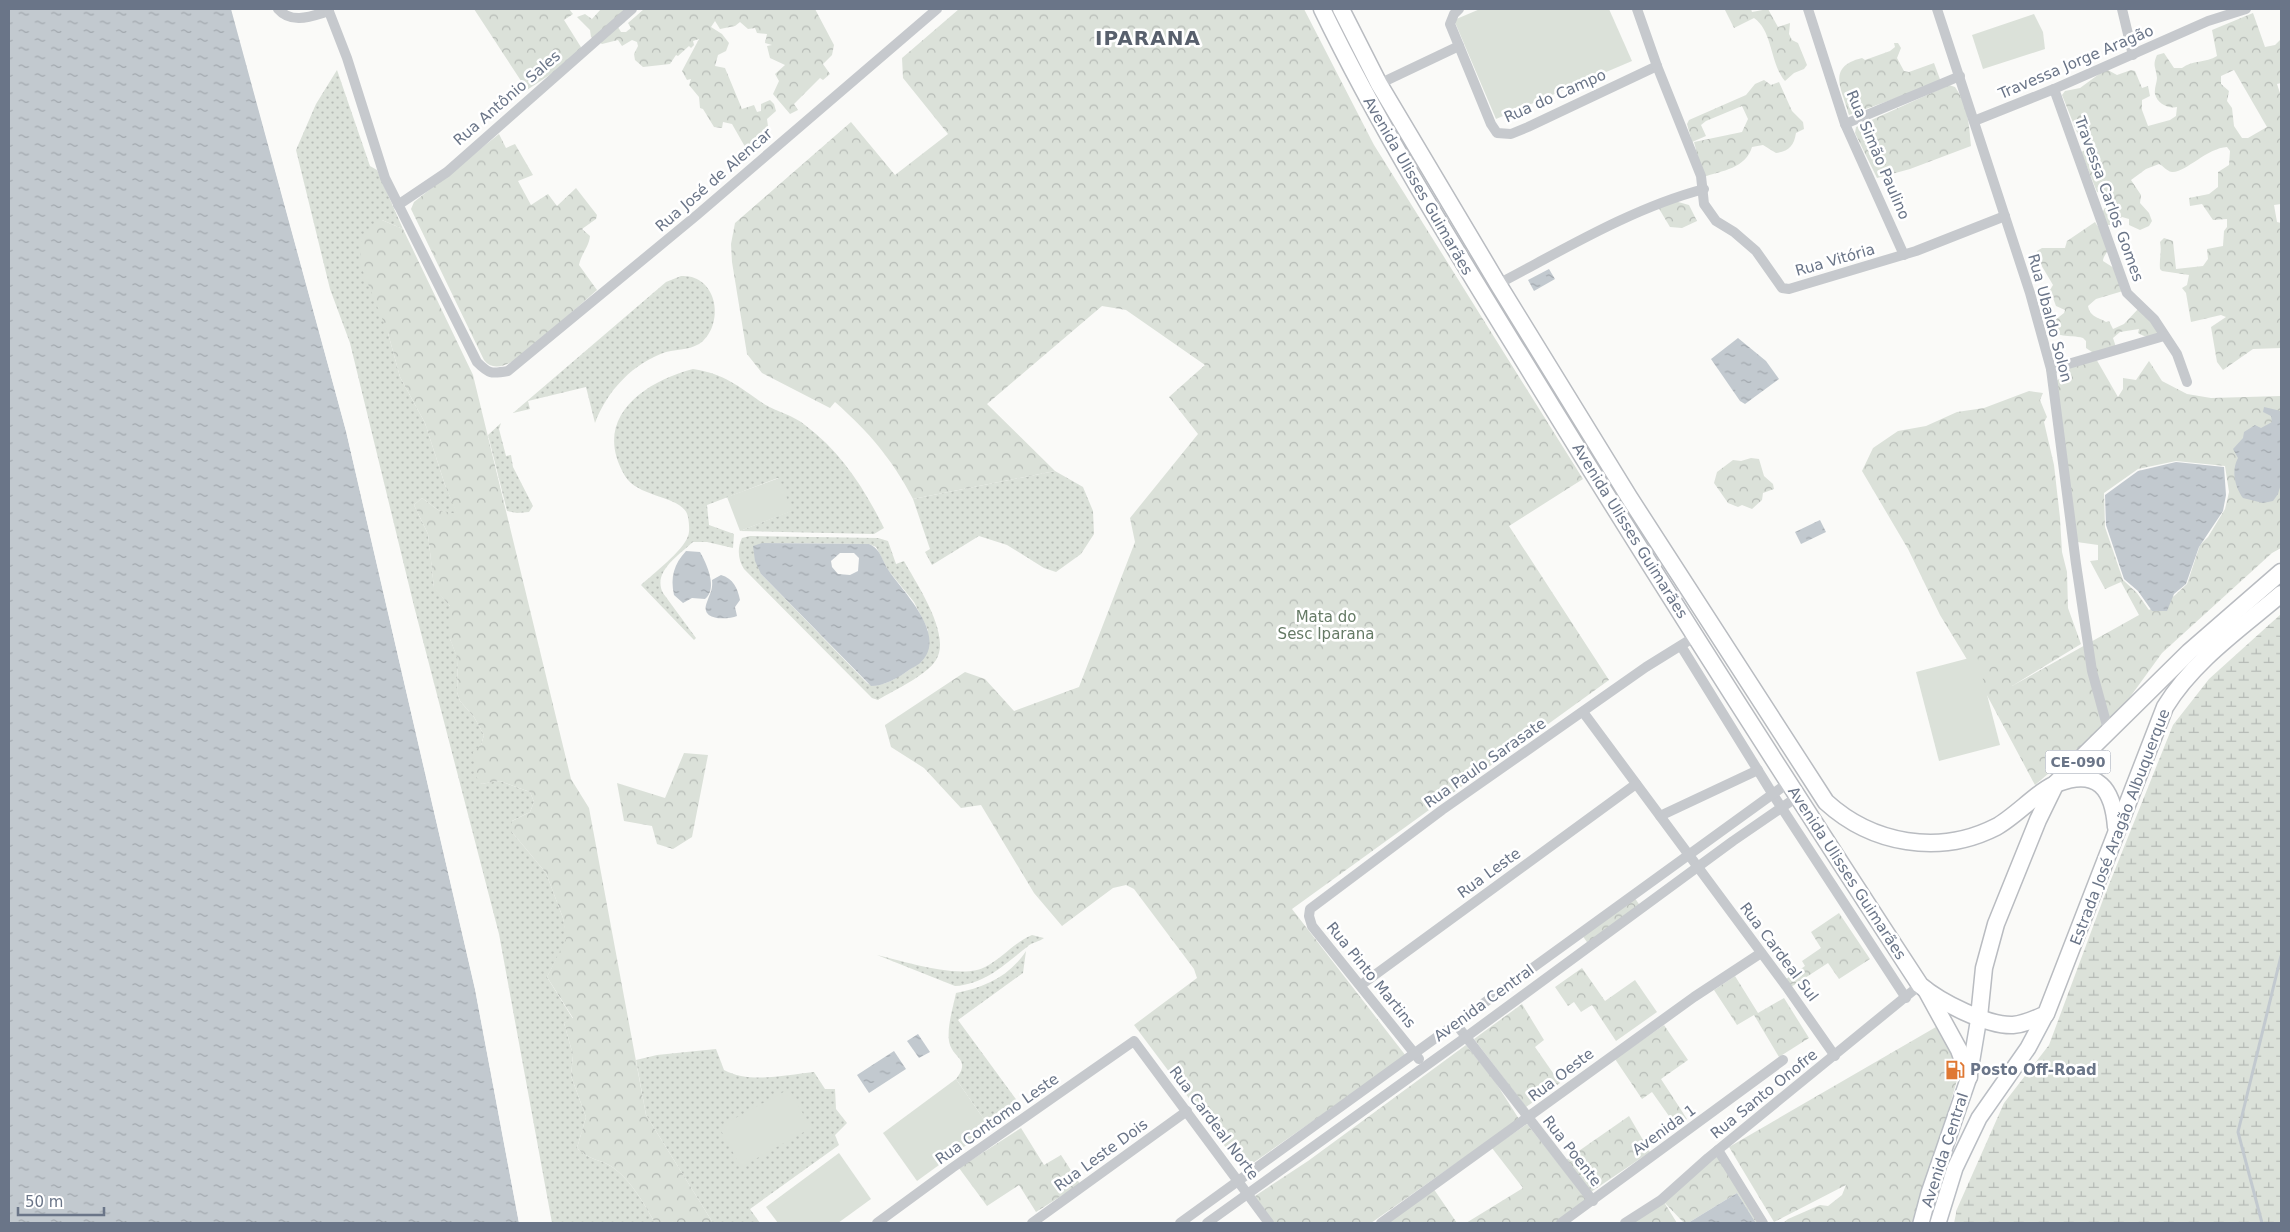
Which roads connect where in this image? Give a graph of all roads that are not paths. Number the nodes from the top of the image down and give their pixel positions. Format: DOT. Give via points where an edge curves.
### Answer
graph roads {
  1 [pos="278,9"];
  2 [pos="632,9"];
  3 [pos="937,9"];
  4 [pos="1322,9"];
  5 [pos="1341,9"];
  6 [pos="1460,9"];
  7 [pos="1637,9"];
  8 [pos="1808,9"];
  9 [pos="1937,9"];
  10 [pos="2122,9"];
  11 [pos="2246,9"];
  12 [pos="329,10"];
  13 [pos="1459,46"];
  14 [pos="2133,55"];
  15 [pos="1657,66"];
  16 [pos="1960,76"];
  17 [pos="1379,84"];
  18 [pos="2054,89"];
  19 [pos="1974,120"];
  20 [pos="1845,124"];
  21 [pos="1704,189"];
  22 [pos="398,204"];
  23 [pos="2005,216"];
  24 [pos="1904,255"];
  25 [pos="1498,284"];
  26 [pos="2164,336"];
  27 [pos="2051,369"];
  28 [pos="2187,382"];
  29 [pos="2281,572"];
  30 [pos="2281,594"];
  31 [pos="1696,636"];
  32 [pos="1681,646"];
  33 [pos="1583,712"];
  34 [pos="1767,713"];
  35 [pos="1751,723"];
  36 [pos="2109,732"];
  37 [pos="1758,770"];
  38 [pos="1788,783"];
  39 [pos="2056,783"];
  40 [pos="1636,784"];
  41 [pos="1772,793"];
  42 [pos="1797,797"];
  43 [pos="1782,808"];
  44 [pos="1660,816"];
  45 [pos="2116,832"];
  46 [pos="1688,854"];
  47 [pos="1697,867"];
  48 [pos="1635,893"];
  49 [pos="1644,906"];
  50 [pos="1312,926"];
  51 [pos="1761,953"];
  52 [pos="1361,985"];
  53 [pos="1923,988"];
  54 [pos="1906,998"];
  55 [pos="2046,1014"];
  56 [pos="1979,1017"];
  57 [pos="1456,1024"];
  58 [pos="1466,1037"];
  59 [pos="1134,1041"];
  60 [pos="1415,1054"];
  61 [pos="1835,1056"];
  62 [pos="1783,1060"];
  63 [pos="1424,1067"];
  64 [pos="1969,1077"];
  65 [pos="1186,1111"];
  66 [pos="1528,1119"];
  67 [pos="1718,1150"];
  68 [pos="1238,1181"];
  69 [pos="1248,1194"];
  70 [pos="1593,1201"];
  71 [pos="878,1223"];
  72 [pos="1032,1223"];
  73 [pos="1180,1223"];
  74 [pos="1207,1223"];
  75 [pos="1270,1223"];
  76 [pos="1381,1223"];
  77 [pos="1561,1223"];
  78 [pos="1626,1223"];
  79 [pos="1763,1223"];
  80 [pos="1921,1223"];
  81 [pos="1938,1223"];
  1 -- 12 [label="street" via="292,18 305,18"];
  2 -- 22 [label="street, Rua Antônio Sales" via="447,172"];
  3 -- 22 [label="street, Rua José de Alencar" via="697,215 508,371 486,372 477,362"];
  4 -- 31 [label="main road, Avenida Ulisses Guimarães" via="1363,92 1424,200"];
  5 -- 17 [label="main road, Avenida Ulisses Guimarães"];
  6 -- 13 [label="street" via="1450,24"];
  7 -- 15 [label="street"];
  8 -- 20 [label="street, Rua Simão Paulino"];
  9 -- 16 [label="street, Rua Ubaldo Solon"];
  10 -- 14 [label="street"];
  11 -- 14 [label="street, Travessa Jorge Aragão" via="2208,21"];
  12 -- 22 [label="street" via="385,178"];
  13 -- 15 [label="street, Rua do Campo" via="1491,124 1497,133 1504,135 1528,127"];
  13 -- 17 [label="street"];
  14 -- 18 [label="street, Travessa Jorge Aragão"];
  15 -- 21 [label="street"];
  16 -- 19 [label="street, Rua Ubaldo Solon"];
  16 -- 20 [label="street"];
  17 -- 25 [label="main road, Avenida Ulisses Guimarães"];
  18 -- 19 [label="street, Travessa Jorge Aragão"];
  18 -- 26 [label="street, Travessa Carlos Gomes" via="2127,293 2154,319"];
  19 -- 23 [label="street, Rua Ubaldo Solon"];
  20 -- 24 [label="street, Rua Simão Paulino"];
  21 -- 24 [label="street, Rua Vitória" via="1704,204 1716,221 1756,251 1785,289"];
  21 -- 25 [label="street" via="1681,195 1594,233"];
  23 -- 24 [label="street, Rua Vitória"];
  23 -- 27 [label="street, Rua Ubaldo Solon"];
  25 -- 34 [label="main road, Avenida Ulisses Guimarães"];
  26 -- 27 [label="street"];
  26 -- 28 [label="street, Travessa Carlos Gomes" via="2177,354"];
  27 -- 36 [label="street, Rua Ubaldo Solon" via="2092,671"];
  29 -- 36 [label="main road, Estrada José Aragão Albuquerque / CE-090" via="2189,652"];
  30 -- 45 [label="main road, Estrada José Aragão Albuquerque" via="2213,652 2172,697"];
  31 -- 32 [label="street, Rua Paulo Sarasate"];
  31 -- 35 [label="main road, Avenida Ulisses Guimarães"];
  32 -- 33 [label="street, Rua Paulo Sarasate"];
  32 -- 37 [label="street"];
  33 -- 40 [label="street, Rua Cardeal Sul"];
  33 -- 50 [label="street, Rua Paulo Sarasate" via="1313,905 1308,912"];
  34 -- 35 [label="main road"];
  34 -- 39 [label="main road, Avenida Ulisses Guimarães" via="1826,802 1858,827 1886,838 1943,842 1976,834 1996,827"];
  35 -- 38 [label="main road, Avenida Ulisses Guimarães"];
  36 -- 39 [label="main road, Estrada José Aragão Albuquerque / CE-090"];
  37 -- 41 [label="street"];
  37 -- 44 [label="street"];
  38 -- 41 [label="street, Avenida Central"];
  38 -- 42 [label="main road, Avenida Ulisses Guimarães"];
  39 -- 45 [label="main road" via="2084,777 2100,784 2113,802"];
  39 -- 56 [label="main road, Estrada José Aragão Albuquerque / CE-090" via="1996,924 1984,968"];
  40 -- 44 [label="street, Rua Cardeal Sul"];
  40 -- 52 [label="street, Rua Leste"];
  41 -- 43 [label="street"];
  41 -- 46 [label="street, Avenida Central"];
  42 -- 43 [label="street, Avenida Central"];
  42 -- 53 [label="main road, Avenida Ulisses Guimarães"];
  43 -- 47 [label="street, Avenida Central"];
  43 -- 54 [label="street"];
  44 -- 46 [label="street, Rua Cardeal Sul"];
  45 -- 55 [label="main road, Estrada José Aragão Albuquerque"];
  46 -- 47 [label="street, Rua Cardeal Sul"];
  46 -- 48 [label="street, Avenida Central"];
  47 -- 49 [label="street, Avenida Central"];
  47 -- 51 [label="street, Rua Cardeal Sul"];
  48 -- 49 [label="street"];
  48 -- 57 [label="street, Avenida Central"];
  49 -- 58 [label="street, Avenida Central"];
  50 -- 52 [label="street, Rua Pinto Martins"];
  51 -- 61 [label="street, Rua Cardeal Sul"];
  51 -- 66 [label="street, Rua Oeste" via="1694,997"];
  52 -- 60 [label="street, Rua Pinto Martins"];
  53 -- 54 [label="street, Rua Santo Onofre"];
  53 -- 56 [label="main road, Avenida Ulisses Guimarães"];
  53 -- 64 [label="main road" via="1960,1050"];
  54 -- 61 [label="street, Rua Santo Onofre"];
  55 -- 56 [label="main road, Avenida Ulisses Guimarães" via="2025,1024 2014,1025"];
  55 -- 81 [label="main road, Avenida Central" via="2028,1048 1979,1118 1955,1168"];
  56 -- 64 [label="main road, Avenida Central / CE-090"];
  57 -- 58 [label="street, Rua Poente"];
  57 -- 60 [label="street, Avenida Central"];
  58 -- 63 [label="street, Avenida Central"];
  58 -- 66 [label="street, Rua Poente"];
  59 -- 65 [label="street, Rua Cardeal Norte"];
  59 -- 71 [label="street, Rua Contomo Leste"];
  60 -- 63 [label="street, Rua Pinto Martins"];
  60 -- 68 [label="street, Avenida Central"];
  61 -- 67 [label="street, Rua Santo Onofre"];
  62 -- 70 [label="street, Avenida 1"];
  63 -- 69 [label="street, Avenida Central"];
  64 -- 80 [label="main road, Avenida Central / CE-090"];
  65 -- 68 [label="street, Rua Cardeal Norte"];
  65 -- 72 [label="street, Rua Leste Dois"];
  66 -- 70 [label="street, Rua Poente"];
  66 -- 76 [label="street, Rua Oeste"];
  67 -- 78 [label="street, Rua Santo Onofre" via="1661,1200"];
  67 -- 79 [label="street"];
  68 -- 69 [label="street, Rua Cardeal Norte"];
  68 -- 73 [label="street, Avenida Central"];
  69 -- 74 [label="street, Avenida Central"];
  69 -- 75 [label="street, Rua Cardeal Norte"];
  70 -- 77 [label="street, Avenida 1"];
}
